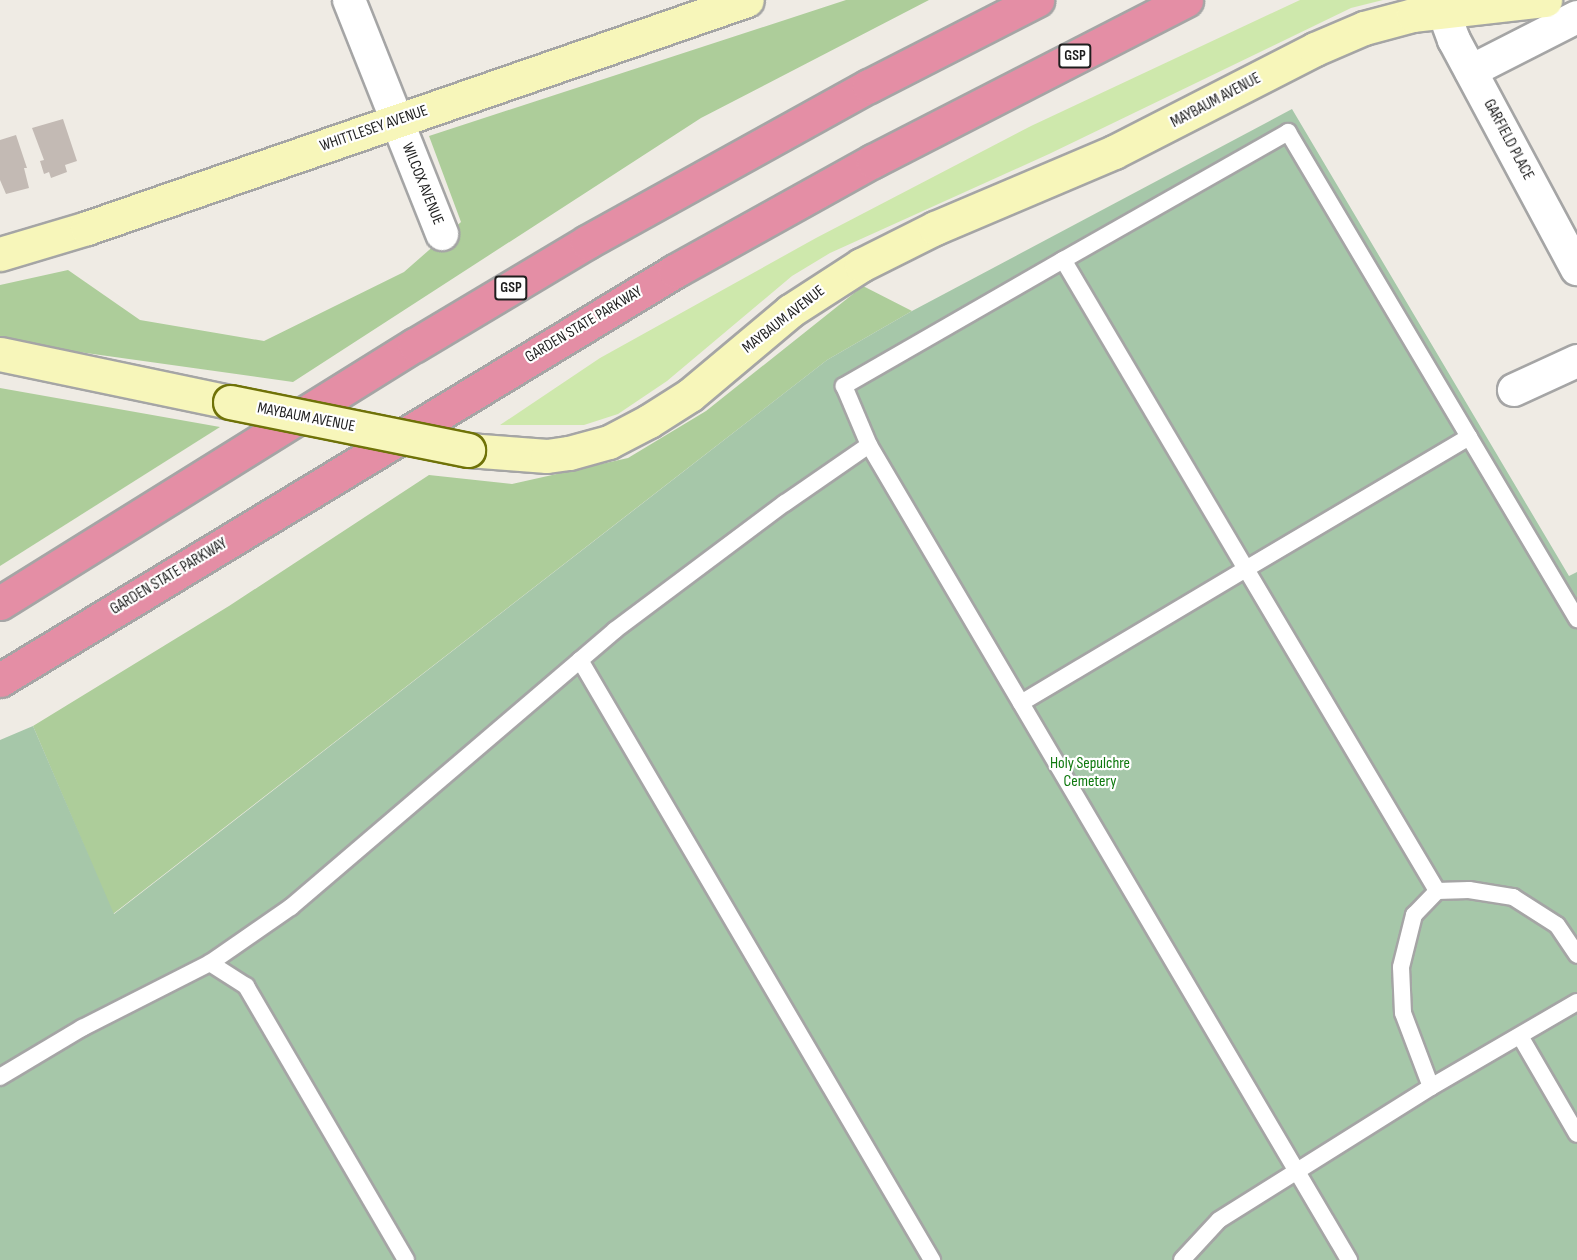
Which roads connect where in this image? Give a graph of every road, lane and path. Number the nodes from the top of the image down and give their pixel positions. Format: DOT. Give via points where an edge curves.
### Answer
graph roads {
  1 [pos="349,0"];
  2 [pos="747,0"];
  3 [pos="1037,0"];
  4 [pos="1186,0"];
  5 [pos="1545,0"];
  6 [pos="1443,10"];
  7 [pos="1577,17"];
  8 [pos="1470,71"];
  9 [pos="397,121"];
  10 [pos="442,234"];
  11 [pos="0,254"];
  12 [pos="1063,260"];
  13 [pos="1577,269"];
  14 [pos="0,354"];
  15 [pos="1577,361"];
  16 [pos="1514,390"];
  17 [pos="1469,437"];
  18 [pos="869,445"];
  19 [pos="1246,569"];
  20 [pos="1570,591"];
  21 [pos="0,603"];
  22 [pos="1577,619"];
  23 [pos="580,660"];
  24 [pos="0,680"];
  25 [pos="1021,703"];
  26 [pos="1437,891"];
  27 [pos="1577,955"];
  28 [pos="210,963"];
  29 [pos="1577,1002"];
  30 [pos="1520,1036"];
  31 [pos="0,1077"];
  32 [pos="1431,1087"];
  33 [pos="1577,1134"];
  34 [pos="1297,1170"];
  35 [pos="406,1260"];
  36 [pos="933,1260"];
  37 [pos="1182,1260"];
  38 [pos="1349,1260"];
  1 -- 9 [label="street, WILCOX AVENUE"];
  2 -- 9 [label="main road, WHITTLESEY AVENUE"];
  3 -- 21 [label="highway, GSP" via="838,102 587,242"];
  4 -- 24 [label="highway, GARDEN STATE PARKWAY / GSP" via="873,160 675,271"];
  5 -- 6 [label="main road, MAYBAUM AVENUE"];
  6 -- 8 [label="street, GARFIELD PLACE"];
  6 -- 14 [label="main road, MAYBAUM AVENUE, bridge" via="1389,21 1340,37 1125,146 882,254 790,311 670,409 609,442 579,451 547,456 468,450"];
  7 -- 8 [label="street"];
  8 -- 13 [label="street, GARFIELD PLACE"];
  9 -- 10 [label="street, WILCOX AVENUE"];
  9 -- 11 [label="main road, WHITTLESEY AVENUE"];
  12 -- 17 [label="lane" via="1288,132"];
  12 -- 18 [label="lane" via="844,386"];
  12 -- 19 [label="lane"];
  15 -- 16 [label="street"];
  17 -- 19 [label="lane"];
  17 -- 20 [label="lane"];
  18 -- 23 [label="lane" via="785,502"];
  18 -- 25 [label="lane"];
  19 -- 25 [label="lane"];
  19 -- 26 [label="lane"];
  20 -- 22 [label="lane"];
  23 -- 28 [label="lane" via="291,907"];
  23 -- 36 [label="lane"];
  25 -- 34 [label="lane"];
  26 -- 27 [label="lane" via="1469,890 1513,897 1557,925"];
  26 -- 32 [label="lane" via="1414,915 1401,967 1403,1013"];
  28 -- 31 [label="lane" via="82,1028"];
  28 -- 35 [label="lane" via="246,986"];
  29 -- 30 [label="lane"];
  30 -- 32 [label="lane"];
  30 -- 33 [label="lane"];
  32 -- 34 [label="lane"];
  34 -- 37 [label="lane" via="1219,1220"];
  34 -- 38 [label="lane"];
}
